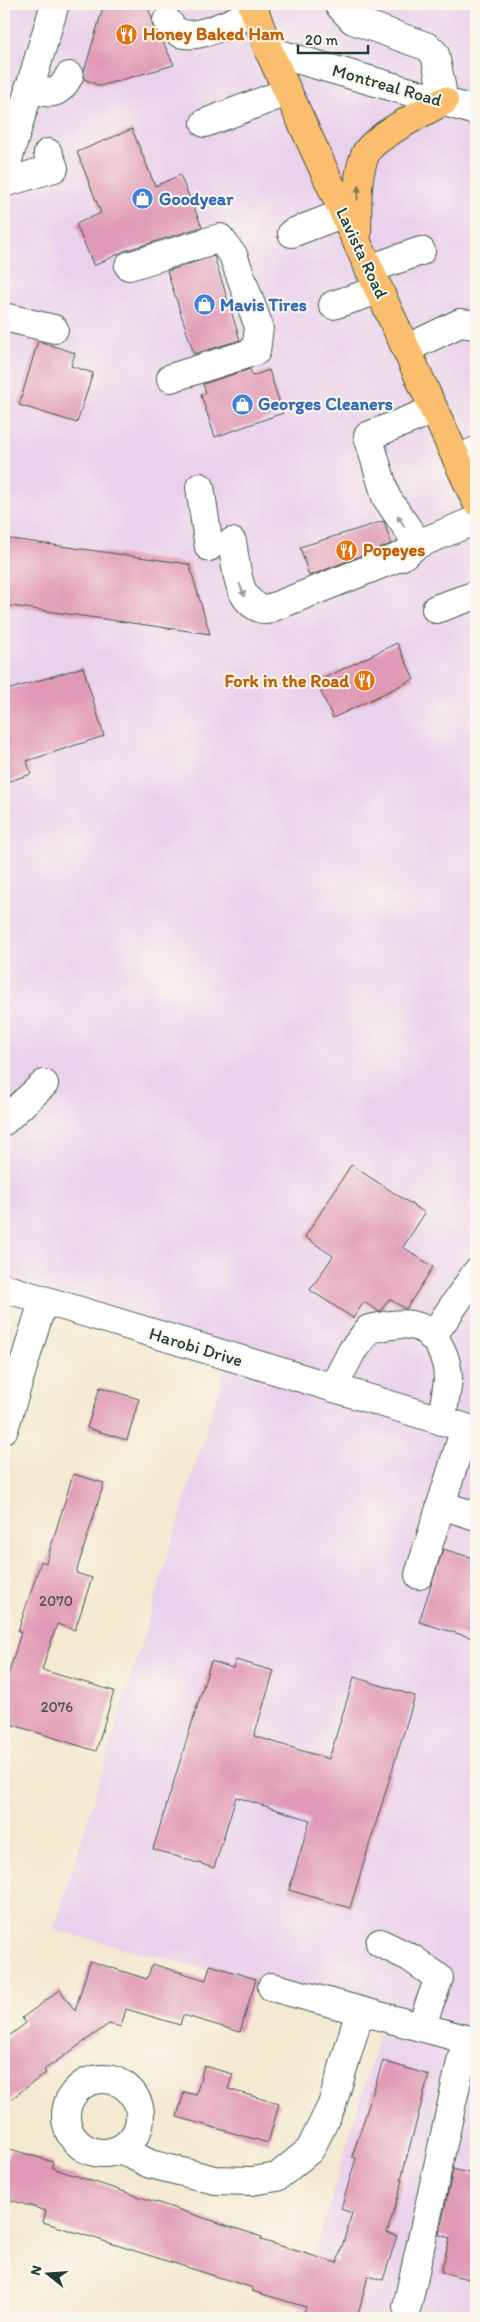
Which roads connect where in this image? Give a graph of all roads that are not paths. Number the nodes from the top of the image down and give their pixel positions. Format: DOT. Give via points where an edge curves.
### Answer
graph roads {
  1 [pos="55,4"];
  2 [pos="338,4"];
  3 [pos="253,8"];
  4 [pos="167,21"];
  5 [pos="269,51"];
  6 [pos="69,76"];
  7 [pos="29,88"];
  8 [pos="287,92"];
  9 [pos="444,101"];
  10 [pos="476,111"];
  11 [pos="205,124"];
  12 [pos="48,153"];
  13 [pos="4,173"];
  14 [pos="4,183"];
  15 [pos="344,213"];
  16 [pos="292,233"];
  17 [pos="357,242"];
  18 [pos="421,251"];
  19 [pos="129,266"];
  20 [pos="374,279"];
  21 [pos="332,305"];
  22 [pos="4,317"];
  23 [pos="476,325"];
  24 [pos="54,329"];
  25 [pos="406,349"];
  26 [pos="171,378"];
  27 [pos="434,410"];
  28 [pos="467,455"];
  29 [pos="200,487"];
  30 [pos="476,501"];
  31 [pos="476,520"];
  32 [pos="418,544"];
  33 [pos="476,595"];
  34 [pos="436,609"];
  35 [pos="44,1084"];
  36 [pos="4,1121"];
  37 [pos="476,1273"];
  38 [pos="4,1288"];
  39 [pos="43,1301"];
  40 [pos="432,1337"];
  41 [pos="333,1388"];
  42 [pos="461,1426"];
  43 [pos="4,1429"];
  44 [pos="441,1505"];
  45 [pos="476,1516"];
  46 [pos="419,1576"];
  47 [pos="380,1943"];
  48 [pos="272,1987"];
  49 [pos="360,2010"];
  50 [pos="422,2027"];
  51 [pos="471,2041"];
  52 [pos="120,2150"];
  53 [pos="407,2307"];
  1 -- 7 [label="street"];
  2 -- 9 [label="street" via="353,20 428,47 435,54"];
  3 -- 4 [label="street" via="204,34 176,32"];
  3 -- 5 [label="main road, Lavista Road"];
  5 -- 8 [label="main road, Lavista Road"];
  5 -- 9 [label="street, Montreal Road"];
  6 -- 7 [label="street" via="57,92"];
  7 -- 13 [label="street"];
  8 -- 11 [label="street"];
  8 -- 15 [label="main road, Lavista Road"];
  9 -- 10 [label="street, Montreal Road"];
  17 -- 9 [label="main road, one-way" via="359,182 365,153 381,136"];
  12 -- 14 [label="street" via="54,168"];
  15 -- 16 [label="street"];
  15 -- 17 [label="main road, Lavista Road"];
  17 -- 20 [label="main road, Lavista Road"];
  18 -- 20 [label="street"];
  19 -- 26 [label="street" via="220,238 230,252 259,328 256,351"];
  20 -- 21 [label="street"];
  20 -- 25 [label="main road, Lavista Road"];
  22 -- 24 [label="street"];
  23 -- 25 [label="street" via="460,323"];
  25 -- 27 [label="main road, Lavista Road"];
  27 -- 28 [label="main road, Lavista Road"];
  32 -- 27 [label="street, one-way" via="386,497 368,436"];
  28 -- 30 [label="main road, Lavista Road"];
  29 -- 32 [label="street, one-way" via="220,545 247,601 256,608 266,610 402,556"];
  31 -- 32 [label="street"];
  33 -- 34 [label="street"];
  35 -- 36 [label="street"];
  37 -- 40 [label="street"];
  38 -- 39 [label="street, Harobi Drive"];
  39 -- 41 [label="street, Harobi Drive"];
  39 -- 43 [label="street"];
  40 -- 41 [label="street" via="419,1327 394,1325 369,1329 352,1351"];
  40 -- 42 [label="street" via="445,1355"];
  41 -- 42 [label="street, Harobi Drive"];
  42 -- 44 [label="street"];
  44 -- 45 [label="street"];
  44 -- 46 [label="street"];
  47 -- 50 [label="street" via="411,1958 439,1978"];
  48 -- 49 [label="street"];
  49 -- 50 [label="street"];
  49 -- 52 [label="street" via="332,2105 310,2150 277,2177 252,2181 215,2180 150,2164"];
  50 -- 51 [label="street"];
  51 -- 53 [label="street"];
}
